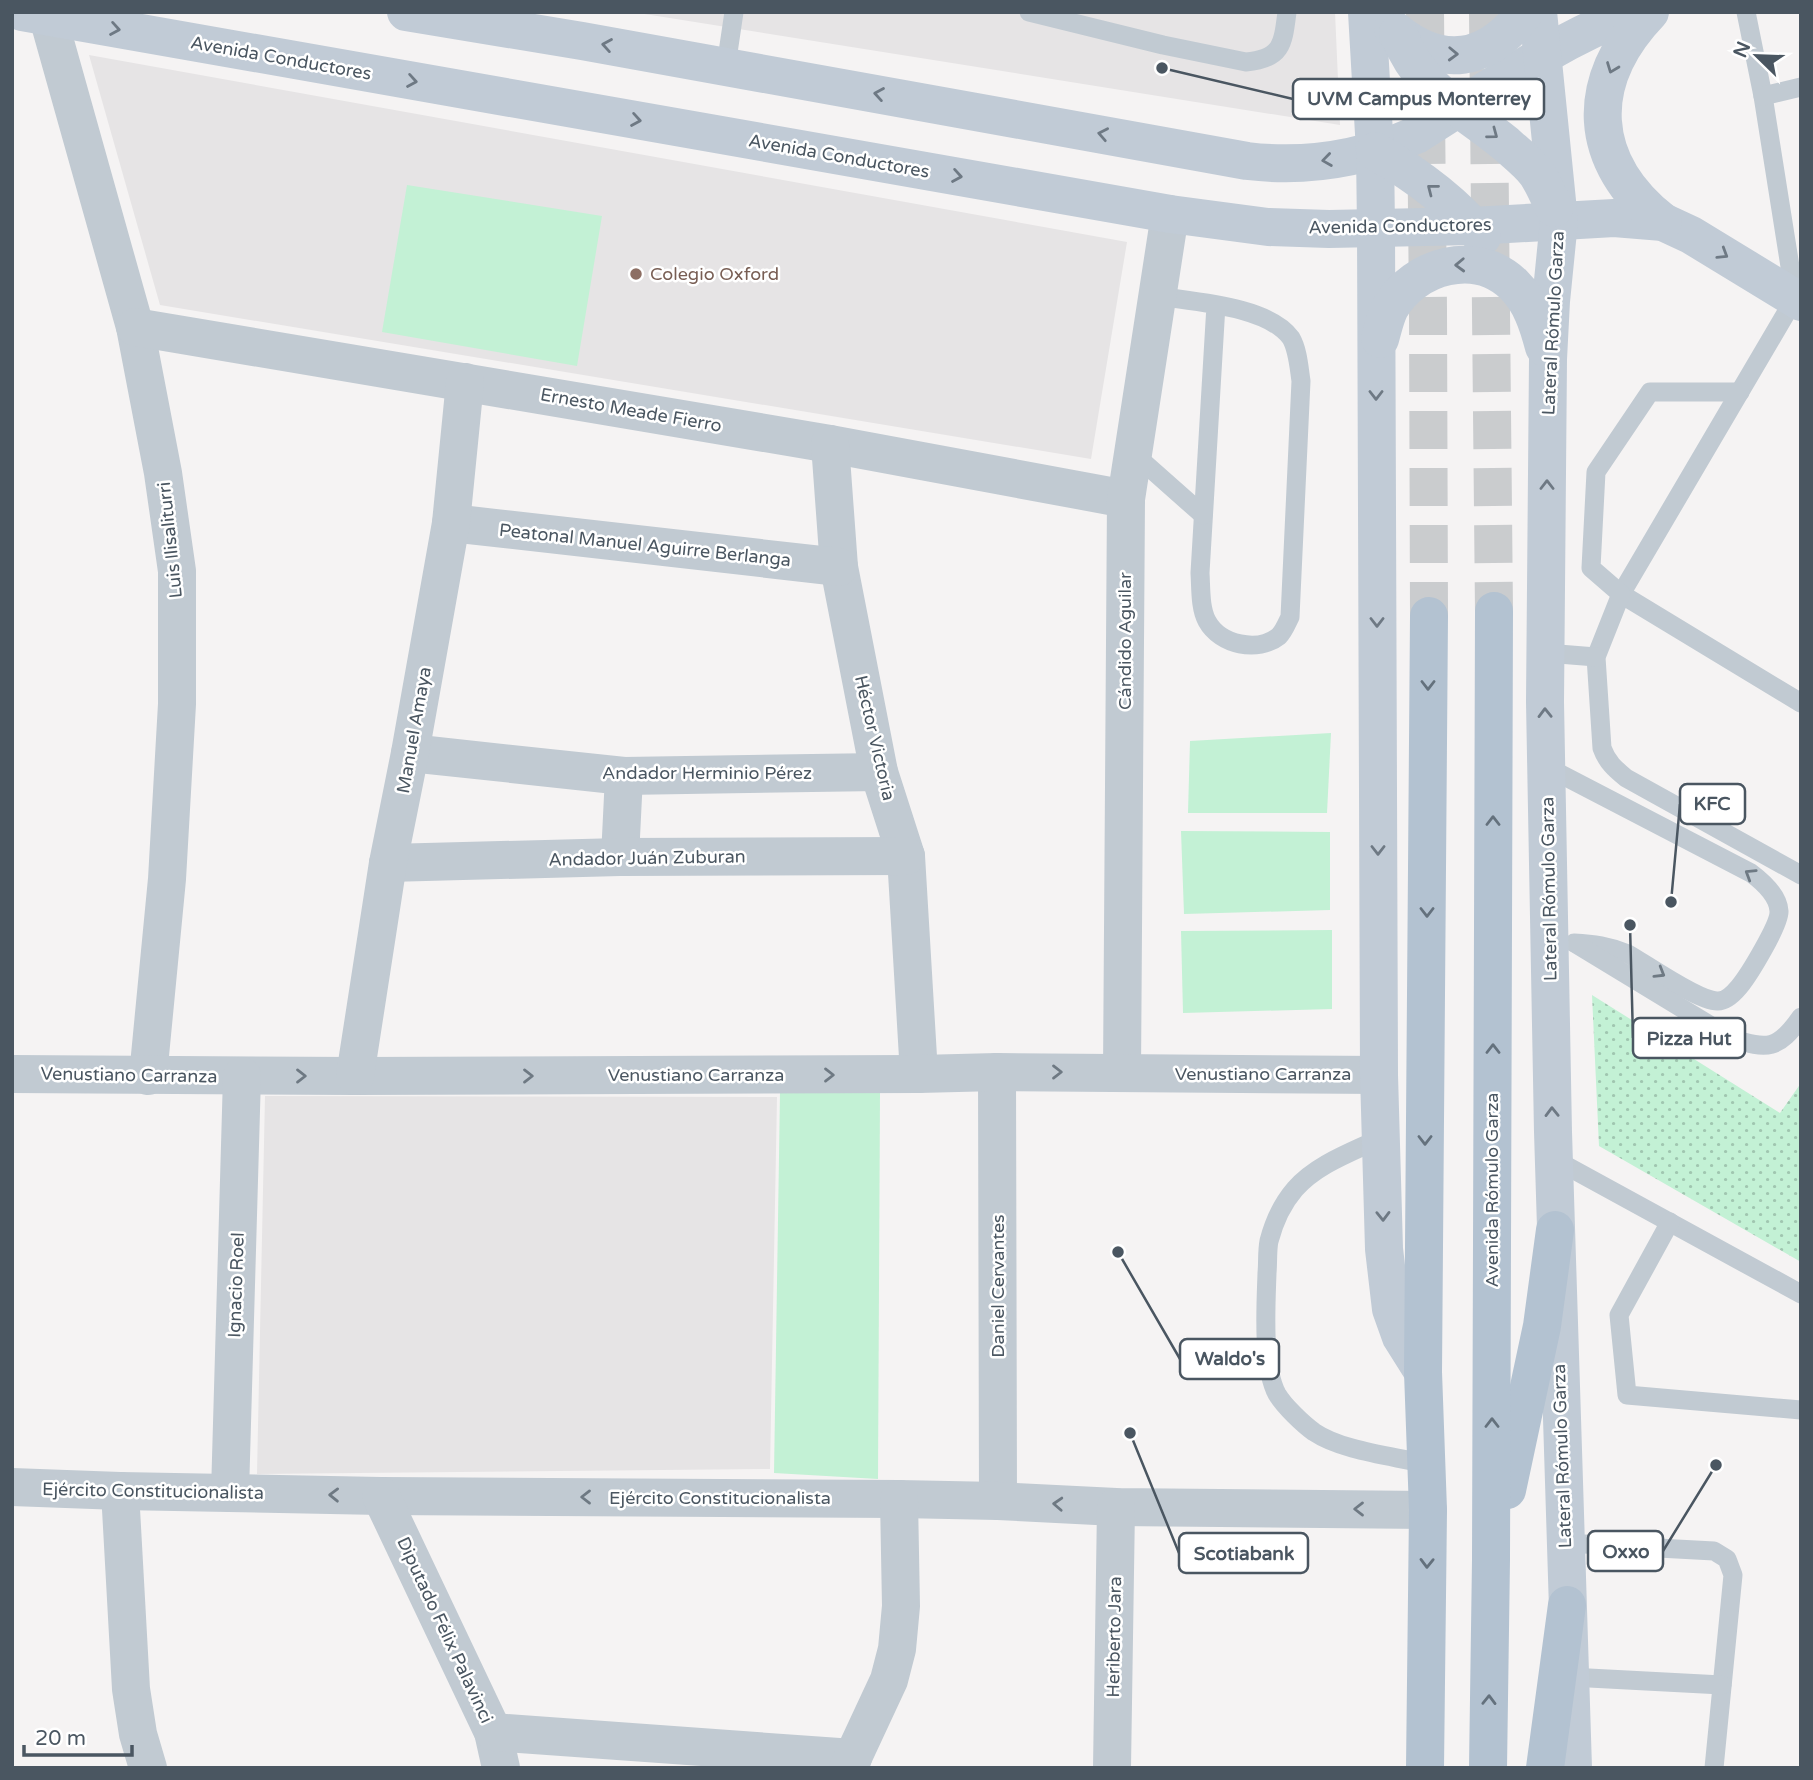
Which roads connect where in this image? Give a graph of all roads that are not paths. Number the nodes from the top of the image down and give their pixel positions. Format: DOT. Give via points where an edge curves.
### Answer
graph roads {
  1 [pos="407,12"];
  2 [pos="734,12"];
  3 [pos="1029,12"];
  4 [pos="1287,12"];
  5 [pos="1525,12"];
  6 [pos="1538,12"];
  7 [pos="1633,12"];
  8 [pos="1650,12"];
  9 [pos="1746,12"];
  10 [pos="35,15"];
  11 [pos="1379,19"];
  12 [pos="1543,54"];
  13 [pos="726,66"];
  14 [pos="1801,87"];
  15 [pos="1763,96"];
  16 [pos="1458,109"];
  17 [pos="1375,151"];
  18 [pos="1170,214"];
  19 [pos="1614,218"];
  20 [pos="1559,221"];
  21 [pos="1663,222"];
  22 [pos="1473,226"];
  23 [pos="1376,228"];
  24 [pos="1157,296"];
  25 [pos="1537,299"];
  26 [pos="1798,300"];
  27 [pos="1216,305"];
  28 [pos="135,327"];
  29 [pos="1376,354"];
  30 [pos="465,382"];
  31 [pos="1740,392"];
  32 [pos="830,444"];
  33 [pos="1133,453"];
  34 [pos="1126,499"];
  35 [pos="1203,514"];
  36 [pos="451,523"];
  37 [pos="839,567"];
  38 [pos="1621,594"];
  39 [pos="1494,611"];
  40 [pos="1429,616"];
  41 [pos="1546,653"];
  42 [pos="1596,657"];
  43 [pos="1801,703"];
  44 [pos="410,753"];
  45 [pos="1547,767"];
  46 [pos="879,772"];
  47 [pos="624,776"];
  48 [pos="906,856"];
  49 [pos="620,857"];
  50 [pos="388,863"];
  51 [pos="1801,875"];
  52 [pos="1562,943"];
  53 [pos="1801,1017"];
  54 [pos="997,1072"];
  55 [pos="1122,1073"];
  56 [pos="12,1074"];
  57 [pos="919,1074"];
  58 [pos="1379,1074"];
  59 [pos="148,1076"];
  60 [pos="242,1076"];
  61 [pos="355,1076"];
  62 [pos="1381,1138"];
  63 [pos="1554,1159"];
  64 [pos="1670,1222"];
  65 [pos="1555,1230"];
  66 [pos="1801,1294"];
  67 [pos="1423,1372"];
  68 [pos="1801,1410"];
  69 [pos="1426,1464"];
  70 [pos="12,1487"];
  71 [pos="120,1492"];
  72 [pos="230,1493"];
  73 [pos="381,1496"];
  74 [pos="899,1499"];
  75 [pos="998,1501"];
  76 [pos="1116,1507"];
  77 [pos="1427,1510"];
  78 [pos="1565,1543"];
  79 [pos="1491,1560"];
  80 [pos="1567,1605"];
  81 [pos="1570,1677"];
  82 [pos="1722,1685"];
  83 [pos="497,1750"];
  84 [pos="851,1763"];
  85 [pos="148,1768"];
  86 [pos="1112,1768"];
  87 [pos="1424,1768"];
  88 [pos="1488,1768"];
  89 [pos="1545,1768"];
  90 [pos="1573,1768"];
  91 [pos="1714,1768"];
  13 -- 1 [label="main road, one-way"];
  2 -- 13 [label="lane"];
  3 -- 4 [label="lane" via="1246,62 1278,51"];
  11 -- 5 [label="main road, one-way" via="1414,44 1457,56 1488,48"];
  6 -- 12 [label="main road, Lateral Rómulo Garza"];
  7 -- 12 [label="main road"];
  8 -- 21 [label="main road, one-way" via="1615,59 1604,91 1603,121 1617,173 1636,199"];
  9 -- 15 [label="lane"];
  10 -- 18 [label="main road, Avenida Conductores, one-way"];
  10 -- 28 [label="street, Luis Ilisaliturri"];
  11 -- 16 [label="main road" via="1427,82"];
  11 -- 17 [label="main road"];
  12 -- 16 [label="main road"];
  12 -- 20 [label="main road, Lateral Rómulo Garza"];
  17 -- 13 [label="main road, one-way" via="1304,163 1247,161"];
  14 -- 15 [label="lane"];
  15 -- 26 [label="lane"];
  16 -- 17 [label="main road" via="1416,135"];
  16 -- 20 [label="main road, one-way" via="1536,173"];
  22 -- 17 [label="main road, Lateral Rómulo Garza, one-way" via="1425,184"];
  17 -- 23 [label="main road"];
  18 -- 23 [label="main road, Avenida Conductores" via="1268,227"];
  18 -- 24 [label="street, Cándido Aguilar"];
  19 -- 20 [label="main road, Avenida Conductores"];
  19 -- 21 [label="main road, Avenida Conductores"];
  19 -- 25 [label="main road" via="1588,237"];
  20 -- 22 [label="main road, Avenida Conductores"];
  20 -- 25 [label="main road, Lateral Rómulo Garza"];
  21 -- 26 [label="main road, one-way"];
  22 -- 23 [label="main road, Avenida Conductores"];
  22 -- 25 [label="main road, Lateral Rómulo Garza"];
  23 -- 29 [label="main road"];
  24 -- 27 [label="lane"];
  24 -- 33 [label="street, Cándido Aguilar"];
  25 -- 29 [label="main road, one-way" via="1490,269 1464,264 1437,268 1398,296"];
  41 -- 25 [label="main road, Lateral Rómulo Garza, one-way" via="1548,359 1537,321"];
  26 -- 31 [label="lane"];
  27 -- 35 [label="lane"];
  27 -- 35 [label="lane" via="1242,310 1278,326 1291,339 1301,381 1290,617 1281,634 1268,643 1251,645 1224,638 1205,619 1200,573"];
  28 -- 30 [label="street, Ernesto Meade Fierro"];
  28 -- 59 [label="street, Luis Ilisaliturri" via="177,571 174,758"];
  29 -- 58 [label="main road, one-way"];
  30 -- 32 [label="street, Ernesto Meade Fierro"];
  30 -- 36 [label="street, Manuel Amaya"];
  31 -- 38 [label="lane"];
  31 -- 38 [label="lane" via="1650,392 1596,472 1591,568"];
  32 -- 34 [label="street, Ernesto Meade Fierro"];
  32 -- 37 [label="street, Héctor Victoria"];
  33 -- 34 [label="street, Cándido Aguilar"];
  33 -- 35 [label="lane"];
  34 -- 55 [label="street, Cándido Aguilar"];
  36 -- 37 [label="street, Peatonal Manuel Aguirre Berlanga"];
  36 -- 44 [label="street, Manuel Amaya"];
  37 -- 46 [label="street, Héctor Victoria"];
  38 -- 42 [label="lane"];
  38 -- 43 [label="lane"];
  79 -- 39 [label="main road, Avenida Rómulo Garza, one-way"];
  40 -- 67 [label="main road, one-way"];
  41 -- 42 [label="lane"];
  45 -- 41 [label="main road, Lateral Rómulo Garza, one-way"];
  42 -- 51 [label="lane" via="1602,748 1612,766"];
  44 -- 47 [label="street, Andador Herminio Pérez"];
  44 -- 50 [label="street, Manuel Amaya"];
  45 -- 52 [label="main road, Lateral Rómulo Garza"];
  52 -- 45 [label="lane, one-way" via="1616,949 1695,994 1720,1001 1739,988 1771,934 1779,910 1770,890 1751,873"];
  46 -- 47 [label="street, Andador Herminio Pérez"];
  46 -- 48 [label="street, Héctor Victoria"];
  47 -- 49 [label="street"];
  48 -- 49 [label="street, Andador Juán Zuburan"];
  48 -- 57 [label="street, Héctor Victoria"];
  49 -- 50 [label="street, Andador Juán Zuburan"];
  50 -- 61 [label="street, Manuel Amaya"];
  52 -- 53 [label="lane" via="1731,1038 1753,1045 1771,1045 1786,1037"];
  63 -- 52 [label="main road, Lateral Rómulo Garza, one-way"];
  54 -- 55 [label="street, Venustiano Carranza, one-way"];
  54 -- 57 [label="street, Venustiano Carranza"];
  54 -- 75 [label="street, Daniel Cervantes"];
  55 -- 58 [label="street, Venustiano Carranza"];
  56 -- 59 [label="street, Venustiano Carranza"];
  61 -- 57 [label="street, Venustiano Carranza, one-way"];
  58 -- 62 [label="main road"];
  59 -- 60 [label="street, Venustiano Carranza"];
  60 -- 61 [label="street, Venustiano Carranza, one-way"];
  60 -- 72 [label="street, Ignacio Roel"];
  62 -- 67 [label="main road, one-way" via="1391,1309 1401,1337"];
  62 -- 69 [label="lane" via="1308,1176 1280,1211 1268,1244 1268,1363 1277,1394 1315,1432 1343,1446"];
  63 -- 64 [label="lane"];
  63 -- 65 [label="main road, Lateral Rómulo Garza"];
  64 -- 66 [label="lane"];
  64 -- 68 [label="lane" via="1619,1315 1627,1395"];
  65 -- 78 [label="main road, Lateral Rómulo Garza"];
  65 -- 79 [label="main road" via="1542,1326"];
  67 -- 69 [label="main road"];
  69 -- 77 [label="main road"];
  70 -- 71 [label="street, Ejército Constitucionalista"];
  71 -- 72 [label="street, Ejército Constitucionalista"];
  71 -- 85 [label="street" via="131,1689"];
  73 -- 72 [label="street, Ejército Constitucionalista, one-way"];
  74 -- 73 [label="street, Ejército Constitucionalista, one-way"];
  73 -- 83 [label="street, Diputado Félix Palavinci"];
  74 -- 75 [label="street, Ejército Constitucionalista"];
  74 -- 84 [label="street" via="897,1649 889,1680"];
  76 -- 75 [label="street, Ejército Constitucionalista, one-way"];
  77 -- 76 [label="street, Ejército Constitucionalista, one-way"];
  76 -- 86 [label="street, Heriberto Jara"];
  77 -- 87 [label="main road, one-way"];
  78 -- 80 [label="main road, Lateral Rómulo Garza"];
  78 -- 82 [label="lane" via="1714,1550 1727,1559 1733,1575"];
  88 -- 79 [label="main road, Avenida Rómulo Garza, one-way"];
  80 -- 81 [label="main road, Lateral Rómulo Garza"];
  80 -- 89 [label="main road"];
  81 -- 82 [label="lane"];
  81 -- 90 [label="main road, Lateral Rómulo Garza"];
  82 -- 91 [label="lane"];
  83 -- 84 [label="street"];
}
